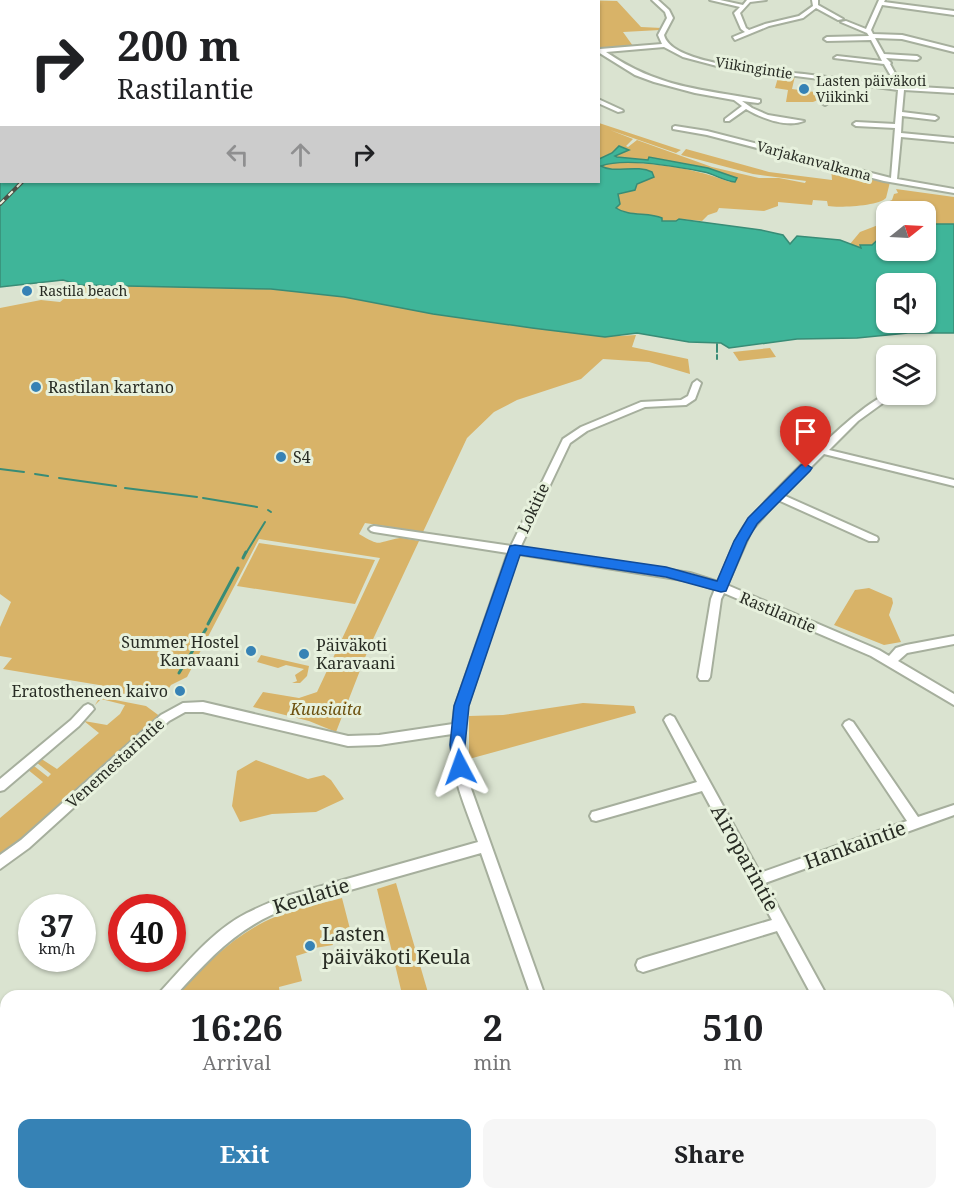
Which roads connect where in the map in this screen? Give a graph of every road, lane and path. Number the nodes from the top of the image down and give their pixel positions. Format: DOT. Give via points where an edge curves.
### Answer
graph roads {
  1 [pos="655,0"];
  2 [pos="713,0"];
  3 [pos="750,0"];
  4 [pos="763,0"];
  5 [pos="881,2"];
  6 [pos="816,3"];
  7 [pos="742,6"];
  8 [pos="912,8"];
  9 [pos="954,13"];
  10 [pos="909,18"];
  11 [pos="749,33"];
  12 [pos="871,35"];
  13 [pos="735,38"];
  14 [pos="827,39"];
  15 [pos="665,45"];
  16 [pos="954,50"];
  17 [pos="600,51"];
  18 [pos="884,56"];
  19 [pos="837,58"];
  20 [pos="917,58"];
  21 [pos="888,63"];
  22 [pos="830,79"];
  23 [pos="900,88"];
  24 [pos="954,91"];
  25 [pos="736,98"];
  26 [pos="758,101"];
  27 [pos="600,102"];
  28 [pos="825,103"];
  29 [pos="745,107"];
  30 [pos="620,111"];
  31 [pos="900,114"];
  32 [pos="935,118"];
  33 [pos="726,120"];
  34 [pos="801,121"];
  35 [pos="856,124"];
  36 [pos="898,126"];
  37 [pos="675,128"];
  38 [pos="897,135"];
  39 [pos="954,140"];
  40 [pos="894,181"];
  41 [pos="954,190"];
  42 [pos="697,383"];
  43 [pos="876,404"];
  44 [pos="823,451"];
  45 [pos="954,483"];
  46 [pos="777,496"];
  47 [pos="374,529"];
  48 [pos="873,539"];
  49 [pos="515,550"];
  50 [pos="721,587"];
  51 [pos="954,640"];
  52 [pos="891,662"];
  53 [pos="704,677"];
  54 [pos="954,700"];
  55 [pos="88,709"];
  56 [pos="670,720"];
  57 [pos="849,725"];
  58 [pos="458,728"];
  59 [pos="705,785"];
  60 [pos="0,786"];
  61 [pos="954,810"];
  62 [pos="596,816"];
  63 [pos="916,824"];
  64 [pos="484,846"];
  65 [pos="0,863"];
  66 [pos="757,880"];
  67 [pos="780,924"];
  68 [pos="643,965"];
  69 [pos="172,990"];
  70 [pos="536,990"];
  71 [pos="817,990"];
  1 -- 15 [label="street" via="670,18 661,35"];
  2 -- 7 [label="street"];
  3 -- 4 [label="street"];
  3 -- 7 [label="street"];
  5 -- 8 [label="street"];
  5 -- 12 [label="street"];
  6 -- 11 [label="street" via="801,17"];
  6 -- 12 [label="street"];
  7 -- 11 [label="street" via="738,14"];
  8 -- 9 [label="street"];
  8 -- 10 [label="street"];
  11 -- 13 [label="street"];
  12 -- 14 [label="street"];
  12 -- 16 [label="street" via="902,37"];
  12 -- 18 [label="street"];
  15 -- 17 [label="street"];
  15 -- 22 [label="street, Viikingintie" via="720,64"];
  17 -- 25 [label="street" via="629,72 648,79"];
  18 -- 20 [label="street"];
  18 -- 21 [label="street"];
  19 -- 21 [label="street"];
  21 -- 23 [label="street"];
  22 -- 23 [label="street, Viikingintie"];
  22 -- 28 [label="street"];
  23 -- 24 [label="street, Viikingintie"];
  23 -- 31 [label="street"];
  25 -- 26 [label="street"];
  25 -- 29 [label="street"];
  27 -- 30 [label="street"];
  29 -- 33 [label="street"];
  29 -- 34 [label="street" via="782,120"];
  31 -- 32 [label="street"];
  31 -- 36 [label="street"];
  35 -- 36 [label="street"];
  36 -- 38 [label="street"];
  37 -- 40 [label="street, Varjakanvalkama"];
  38 -- 39 [label="street"];
  38 -- 40 [label="street"];
  40 -- 41 [label="street, Varjakanvalkama"];
  42 -- 49 [label="street, Lokitie" via="692,397 683,403 652,402 638,406 566,441"];
  43 -- 44 [label="street"];
  44 -- 45 [label="street"];
  44 -- 46 [label="street"];
  46 -- 48 [label="street"];
  46 -- 50 [label="street" via="747,530"];
  47 -- 49 [label="street, Rastilantie"];
  49 -- 50 [label="street, Rastilantie" via="666,572"];
  49 -- 58 [label="street, Lokitie" via="467,685"];
  50 -- 52 [label="street, Rastilantie"];
  50 -- 53 [label="street"];
  51 -- 52 [label="street" via="900,651"];
  52 -- 54 [label="street, Rastilantie"];
  55 -- 60 [label="street"];
  56 -- 59 [label="street, Airoparintie"];
  57 -- 63 [label="street"];
  58 -- 64 [label="street, Lokitie" via="463,783"];
  58 -- 65 [label="street, Venemestarintie" via="348,741 203,707 183,708 165,718"];
  59 -- 62 [label="street"];
  59 -- 66 [label="street, Airoparintie"];
  61 -- 63 [label="street, Hankaintie"];
  63 -- 66 [label="street, Hankaintie"];
  64 -- 69 [label="street, Keulatie" via="259,911 238,923"];
  64 -- 70 [label="street, Lokitie"];
  66 -- 67 [label="street, Airoparintie"];
  67 -- 68 [label="street"];
  67 -- 71 [label="street, Airoparintie"];
}
